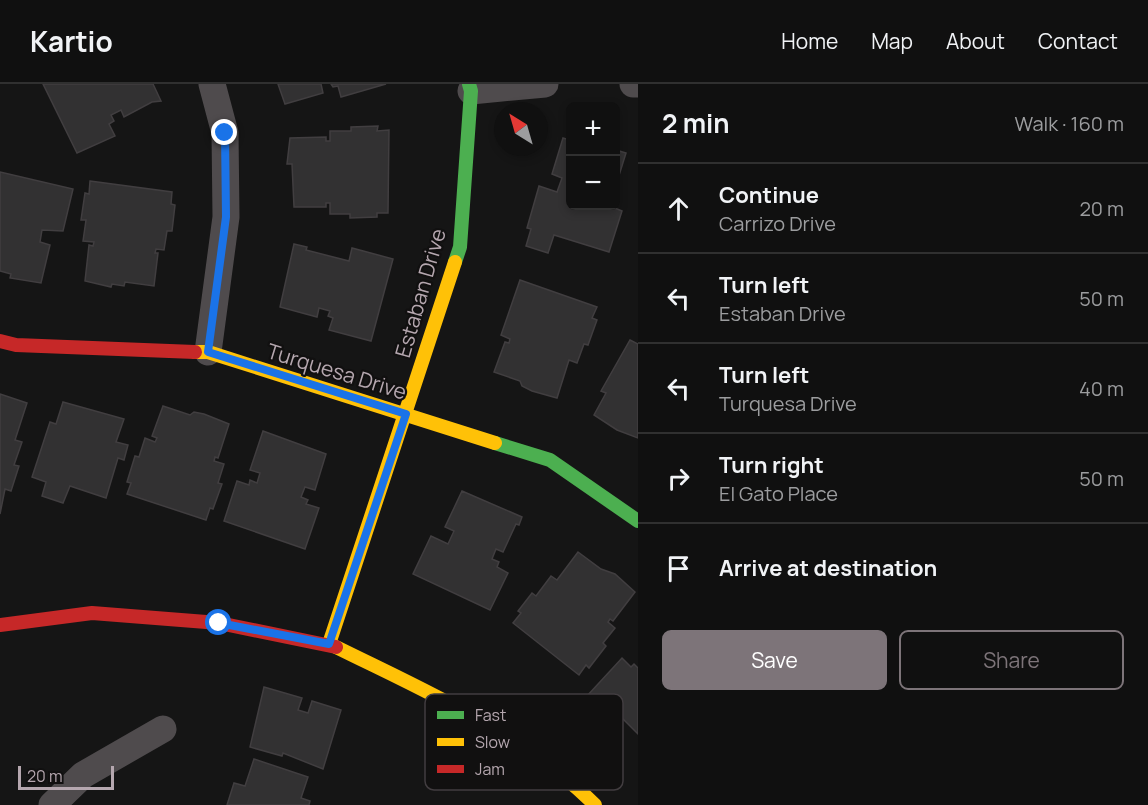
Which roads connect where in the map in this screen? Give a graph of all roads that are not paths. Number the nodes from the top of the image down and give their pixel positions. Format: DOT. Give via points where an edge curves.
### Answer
graph roads {
  1 [pos="212,84"];
  2 [pos="545,84"];
  3 [pos="633,84"];
  4 [pos="638,84"];
  5 [pos="470,88"];
  6 [pos="0,342"];
  7 [pos="208,352"];
  8 [pos="406,414"];
  9 [pos="638,521"];
  10 [pos="0,625"];
  11 [pos="329,644"];
  12 [pos="431,694"];
  13 [pos="163,729"];
  14 [pos="580,790"];
  15 [pos="52,805"];
  16 [pos="595,805"];
  1 -- 7 [label="street" via="225,133 226,217"];
  2 -- 5 [label="street"];
  3 -- 4 [label="street"];
  5 -- 8 [label="street, Estaban Drive" via="460,247"];
  6 -- 7 [label="street, Turquesa Drive"];
  7 -- 8 [label="street, Turquesa Drive"];
  8 -- 9 [label="street, Turquesa Drive" via="550,460"];
  8 -- 11 [label="street, Estaban Drive"];
  10 -- 11 [label="street" via="92,613 219,623"];
  11 -- 12 [label="street"];
  13 -- 15 [label="street" via="83,775"];
  14 -- 16 [label="street"];
}
